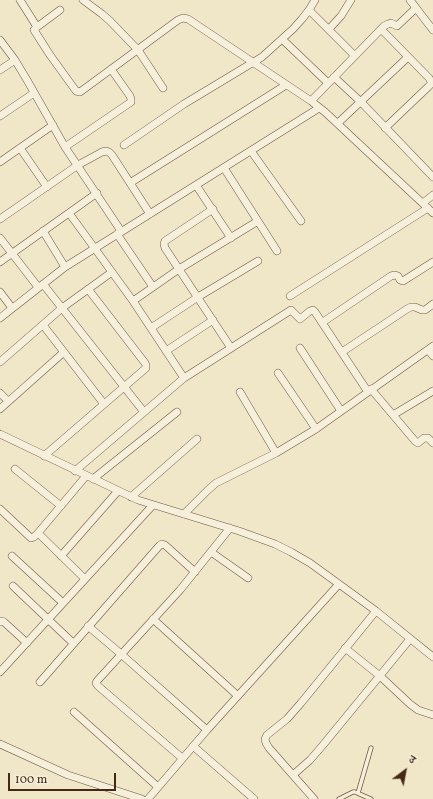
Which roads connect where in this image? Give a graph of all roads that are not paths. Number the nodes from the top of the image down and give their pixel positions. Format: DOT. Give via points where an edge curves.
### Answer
graph roads {
  1 [pos="20,0"];
  2 [pos="83,0"];
  3 [pos="315,0"];
  4 [pos="350,0"];
  5 [pos="410,0"];
  6 [pos="416,8"];
  7 [pos="60,10"];
  8 [pos="309,10"];
  9 [pos="37,26"];
  10 [pos="329,29"];
  11 [pos="381,29"];
  12 [pos="433,30"];
  13 [pos="282,39"];
  14 [pos="0,40"];
  15 [pos="138,50"];
  16 [pos="355,56"];
  17 [pos="408,58"];
  18 [pos="15,60"];
  19 [pos="254,63"];
  20 [pos="111,69"];
  21 [pos="0,70"];
  22 [pos="334,77"];
  23 [pos="328,83"];
  24 [pos="286,85"];
  25 [pos="163,88"];
  26 [pos="34,93"];
  27 [pos="310,101"];
  28 [pos="361,102"];
  29 [pos="319,108"];
  30 [pos="0,116"];
  31 [pos="338,123"];
  32 [pos="53,125"];
  33 [pos="385,128"];
  34 [pos="124,145"];
  35 [pos="65,147"];
  36 [pos="20,148"];
  37 [pos="251,150"];
  38 [pos="0,162"];
  39 [pos="78,165"];
  40 [pos="224,168"];
  41 [pos="433,177"];
  42 [pos="130,183"];
  43 [pos="196,185"];
  44 [pos="47,187"];
  45 [pos="97,193"];
  46 [pos="433,196"];
  47 [pos="428,208"];
  48 [pos="213,209"];
  49 [pos="69,213"];
  50 [pos="150,214"];
  51 [pos="0,219"];
  52 [pos="258,221"];
  53 [pos="301,221"];
  54 [pos="43,231"];
  55 [pos="119,232"];
  56 [pos="0,238"];
  57 [pos="231,238"];
  58 [pos="94,248"];
  59 [pos="277,251"];
  60 [pos="12,253"];
  61 [pos="258,261"];
  62 [pos="0,262"];
  63 [pos="433,262"];
  64 [pos="65,267"];
  65 [pos="179,269"];
  66 [pos="112,272"];
  67 [pos="40,286"];
  68 [pos="153,288"];
  69 [pos="88,289"];
  70 [pos="0,292"];
  71 [pos="290,296"];
  72 [pos="198,297"];
  73 [pos="133,301"];
  74 [pos="433,304"];
  75 [pos="12,308"];
  76 [pos="62,308"];
  77 [pos="0,318"];
  78 [pos="213,320"];
  79 [pos="323,322"];
  80 [pos="43,325"];
  81 [pos="151,328"];
  82 [pos="231,348"];
  83 [pos="300,348"];
  84 [pos="430,348"];
  85 [pos="166,351"];
  86 [pos="64,352"];
  87 [pos="342,352"];
  88 [pos="433,356"];
  89 [pos="0,362"];
  90 [pos="278,373"];
  91 [pos="184,378"];
  92 [pos="124,387"];
  93 [pos="369,391"];
  94 [pos="433,391"];
  95 [pos="240,392"];
  96 [pos="0,393"];
  97 [pos="8,401"];
  98 [pos="104,404"];
  99 [pos="0,408"];
  100 [pos="341,411"];
  101 [pos="144,412"];
  102 [pos="177,412"];
  103 [pos="393,416"];
  104 [pos="316,430"];
  105 [pos="0,434"];
  106 [pos="197,439"];
  107 [pos="432,440"];
  108 [pos="276,453"];
  109 [pos="44,456"];
  110 [pos="15,469"];
  111 [pos="75,471"];
  112 [pos="86,476"];
  113 [pos="93,479"];
  114 [pos="118,491"];
  115 [pos="131,497"];
  116 [pos="153,505"];
  117 [pos="61,506"];
  118 [pos="0,509"];
  119 [pos="184,514"];
  120 [pos="230,528"];
  121 [pos="38,533"];
  122 [pos="211,552"];
  123 [pos="12,556"];
  124 [pos="61,556"];
  125 [pos="195,572"];
  126 [pos="248,578"];
  127 [pos="85,579"];
  128 [pos="339,584"];
  129 [pos="13,586"];
  130 [pos="63,603"];
  131 [pos="376,612"];
  132 [pos="48,619"];
  133 [pos="153,619"];
  134 [pos="0,622"];
  135 [pos="88,626"];
  136 [pos="410,639"];
  137 [pos="27,643"];
  138 [pos="74,643"];
  139 [pos="346,648"];
  140 [pos="121,654"];
  141 [pos="433,657"];
  142 [pos="0,672"];
  143 [pos="380,676"];
  144 [pos="40,682"];
  145 [pos="238,696"];
  146 [pos="74,712"];
  147 [pos="433,715"];
  148 [pos="207,730"];
  149 [pos="0,744"];
  150 [pos="193,746"];
  151 [pos="371,748"];
  152 [pos="182,758"];
  153 [pos="293,775"];
  154 [pos="158,787"];
  155 [pos="358,793"];
  156 [pos="142,799"];
  157 [pos="148,799"];
  158 [pos="254,799"];
  159 [pos="314,799"];
  160 [pos="339,799"];
  161 [pos="371,799"];
  1 -- 9 [label="street"];
  2 -- 15 [label="street" via="110,21"];
  3 -- 8 [label="street"];
  4 -- 10 [label="street" via="341,16"];
  5 -- 6 [label="street"];
  6 -- 11 [label="street" via="397,26 390,23"];
  6 -- 12 [label="street"];
  7 -- 9 [label="street"];
  8 -- 10 [label="street"];
  8 -- 13 [label="street"];
  9 -- 20 [label="street" via="35,33 76,91 80,92"];
  10 -- 16 [label="street"];
  11 -- 16 [label="street"];
  11 -- 17 [label="street"];
  13 -- 19 [label="street"];
  13 -- 23 [label="street"];
  14 -- 18 [label="street"];
  15 -- 19 [label="street" via="183,18 192,21"];
  15 -- 20 [label="street"];
  15 -- 25 [label="street"];
  16 -- 22 [label="street"];
  17 -- 28 [label="street"];
  17 -- 33 [label="street" via="429,78 431,84"];
  18 -- 21 [label="street"];
  18 -- 26 [label="street"];
  19 -- 24 [label="street"];
  19 -- 34 [label="street" via="184,104"];
  20 -- 35 [label="street" via="130,96 131,102"];
  22 -- 23 [label="street"];
  22 -- 28 [label="street"];
  23 -- 27 [label="street"];
  24 -- 27 [label="street"];
  24 -- 42 [label="street"];
  26 -- 30 [label="street"];
  26 -- 32 [label="street"];
  27 -- 29 [label="street"];
  28 -- 31 [label="street"];
  28 -- 33 [label="street"];
  29 -- 31 [label="street"];
  29 -- 37 [label="street"];
  31 -- 47 [label="street"];
  32 -- 35 [label="street"];
  32 -- 36 [label="street"];
  33 -- 41 [label="street"];
  35 -- 39 [label="street"];
  36 -- 38 [label="street"];
  36 -- 44 [label="street"];
  37 -- 40 [label="street"];
  37 -- 53 [label="street"];
  39 -- 42 [label="street" via="102,152 109,152"];
  39 -- 44 [label="street"];
  39 -- 45 [label="street"];
  40 -- 43 [label="street"];
  40 -- 52 [label="street"];
  42 -- 50 [label="street"];
  43 -- 48 [label="street"];
  43 -- 50 [label="street"];
  44 -- 51 [label="street"];
  45 -- 49 [label="street"];
  45 -- 55 [label="street"];
  46 -- 47 [label="street"];
  47 -- 71 [label="street"];
  48 -- 57 [label="street"];
  48 -- 65 [label="street" via="165,241 165,248"];
  49 -- 54 [label="street"];
  49 -- 58 [label="street"];
  50 -- 55 [label="street"];
  52 -- 57 [label="street"];
  52 -- 59 [label="street"];
  54 -- 60 [label="street"];
  54 -- 64 [label="street"];
  55 -- 58 [label="street"];
  55 -- 68 [label="street"];
  56 -- 60 [label="street"];
  57 -- 65 [label="street"];
  58 -- 64 [label="street"];
  58 -- 66 [label="street"];
  60 -- 62 [label="street"];
  60 -- 67 [label="street"];
  61 -- 72 [label="street"];
  63 -- 79 [label="street" via="403,281 395,274 391,276"];
  64 -- 67 [label="street"];
  65 -- 68 [label="street"];
  65 -- 72 [label="street"];
  66 -- 69 [label="street"];
  66 -- 73 [label="street"];
  67 -- 75 [label="street"];
  67 -- 76 [label="street"];
  68 -- 73 [label="street"];
  69 -- 76 [label="street"];
  69 -- 92 [label="street" via="146,365 145,370"];
  70 -- 75 [label="street"];
  72 -- 78 [label="street"];
  72 -- 81 [label="street"];
  73 -- 81 [label="street"];
  74 -- 87 [label="street" via="424,310 415,307 407,309"];
  75 -- 77 [label="street"];
  76 -- 80 [label="street"];
  76 -- 92 [label="street"];
  78 -- 82 [label="street"];
  78 -- 85 [label="street"];
  79 -- 82 [label="street" via="313,310 300,319 291,310"];
  79 -- 87 [label="street"];
  80 -- 86 [label="street"];
  80 -- 89 [label="street"];
  81 -- 85 [label="street"];
  82 -- 91 [label="street"];
  83 -- 100 [label="street"];
  84 -- 88 [label="street"];
  84 -- 93 [label="street"];
  85 -- 91 [label="street"];
  86 -- 97 [label="street"];
  86 -- 98 [label="street"];
  87 -- 93 [label="street"];
  90 -- 104 [label="street"];
  91 -- 101 [label="street"];
  92 -- 98 [label="street"];
  92 -- 101 [label="street"];
  93 -- 100 [label="street"];
  93 -- 103 [label="street"];
  94 -- 103 [label="street"];
  95 -- 108 [label="street"];
  96 -- 97 [label="street"];
  97 -- 99 [label="street"];
  98 -- 109 [label="street"];
  100 -- 104 [label="street"];
  101 -- 111 [label="street"];
  102 -- 113 [label="street"];
  103 -- 107 [label="street" via="418,443 424,438"];
  104 -- 108 [label="street"];
  105 -- 109 [label="street"];
  106 -- 115 [label="street"];
  108 -- 119 [label="street" via="216,483"];
  109 -- 111 [label="street"];
  110 -- 117 [label="street"];
  111 -- 112 [label="street"];
  112 -- 113 [label="street"];
  112 -- 117 [label="street"];
  113 -- 114 [label="street"];
  114 -- 115 [label="street"];
  114 -- 124 [label="street"];
  115 -- 116 [label="street"];
  116 -- 119 [label="street"];
  116 -- 127 [label="street"];
  117 -- 121 [label="street"];
  118 -- 121 [label="street" via="31,538"];
  119 -- 120 [label="street"];
  120 -- 122 [label="street"];
  120 -- 128 [label="street" via="291,552"];
  121 -- 124 [label="street"];
  122 -- 125 [label="street"];
  122 -- 126 [label="street"];
  123 -- 130 [label="street"];
  124 -- 127 [label="street"];
  125 -- 133 [label="street"];
  125 -- 135 [label="street" via="165,545 160,545"];
  127 -- 130 [label="street"];
  128 -- 131 [label="street"];
  128 -- 145 [label="street"];
  129 -- 132 [label="street"];
  130 -- 132 [label="street"];
  131 -- 136 [label="street"];
  131 -- 139 [label="street"];
  132 -- 137 [label="street"];
  132 -- 138 [label="street"];
  133 -- 140 [label="street"];
  133 -- 145 [label="street"];
  134 -- 137 [label="street" via="4,622"];
  135 -- 138 [label="street"];
  135 -- 140 [label="street"];
  136 -- 141 [label="street"];
  136 -- 143 [label="street"];
  137 -- 142 [label="street"];
  138 -- 144 [label="street"];
  139 -- 143 [label="street"];
  139 -- 153 [label="street" via="291,715 267,735 268,748"];
  140 -- 148 [label="street"];
  140 -- 152 [label="street" via="96,683"];
  143 -- 147 [label="street" via="410,704"];
  143 -- 153 [label="street" via="323,746"];
  145 -- 148 [label="street"];
  146 -- 154 [label="street"];
  148 -- 150 [label="street"];
  149 -- 156 [label="street" via="68,775"];
  150 -- 152 [label="street"];
  150 -- 158 [label="street"];
  151 -- 155 [label="lane"];
  152 -- 154 [label="street"];
  153 -- 159 [label="street"];
  154 -- 157 [label="street"];
  155 -- 160 [label="lane" via="353,792"];
  155 -- 161 [label="lane"];
}
